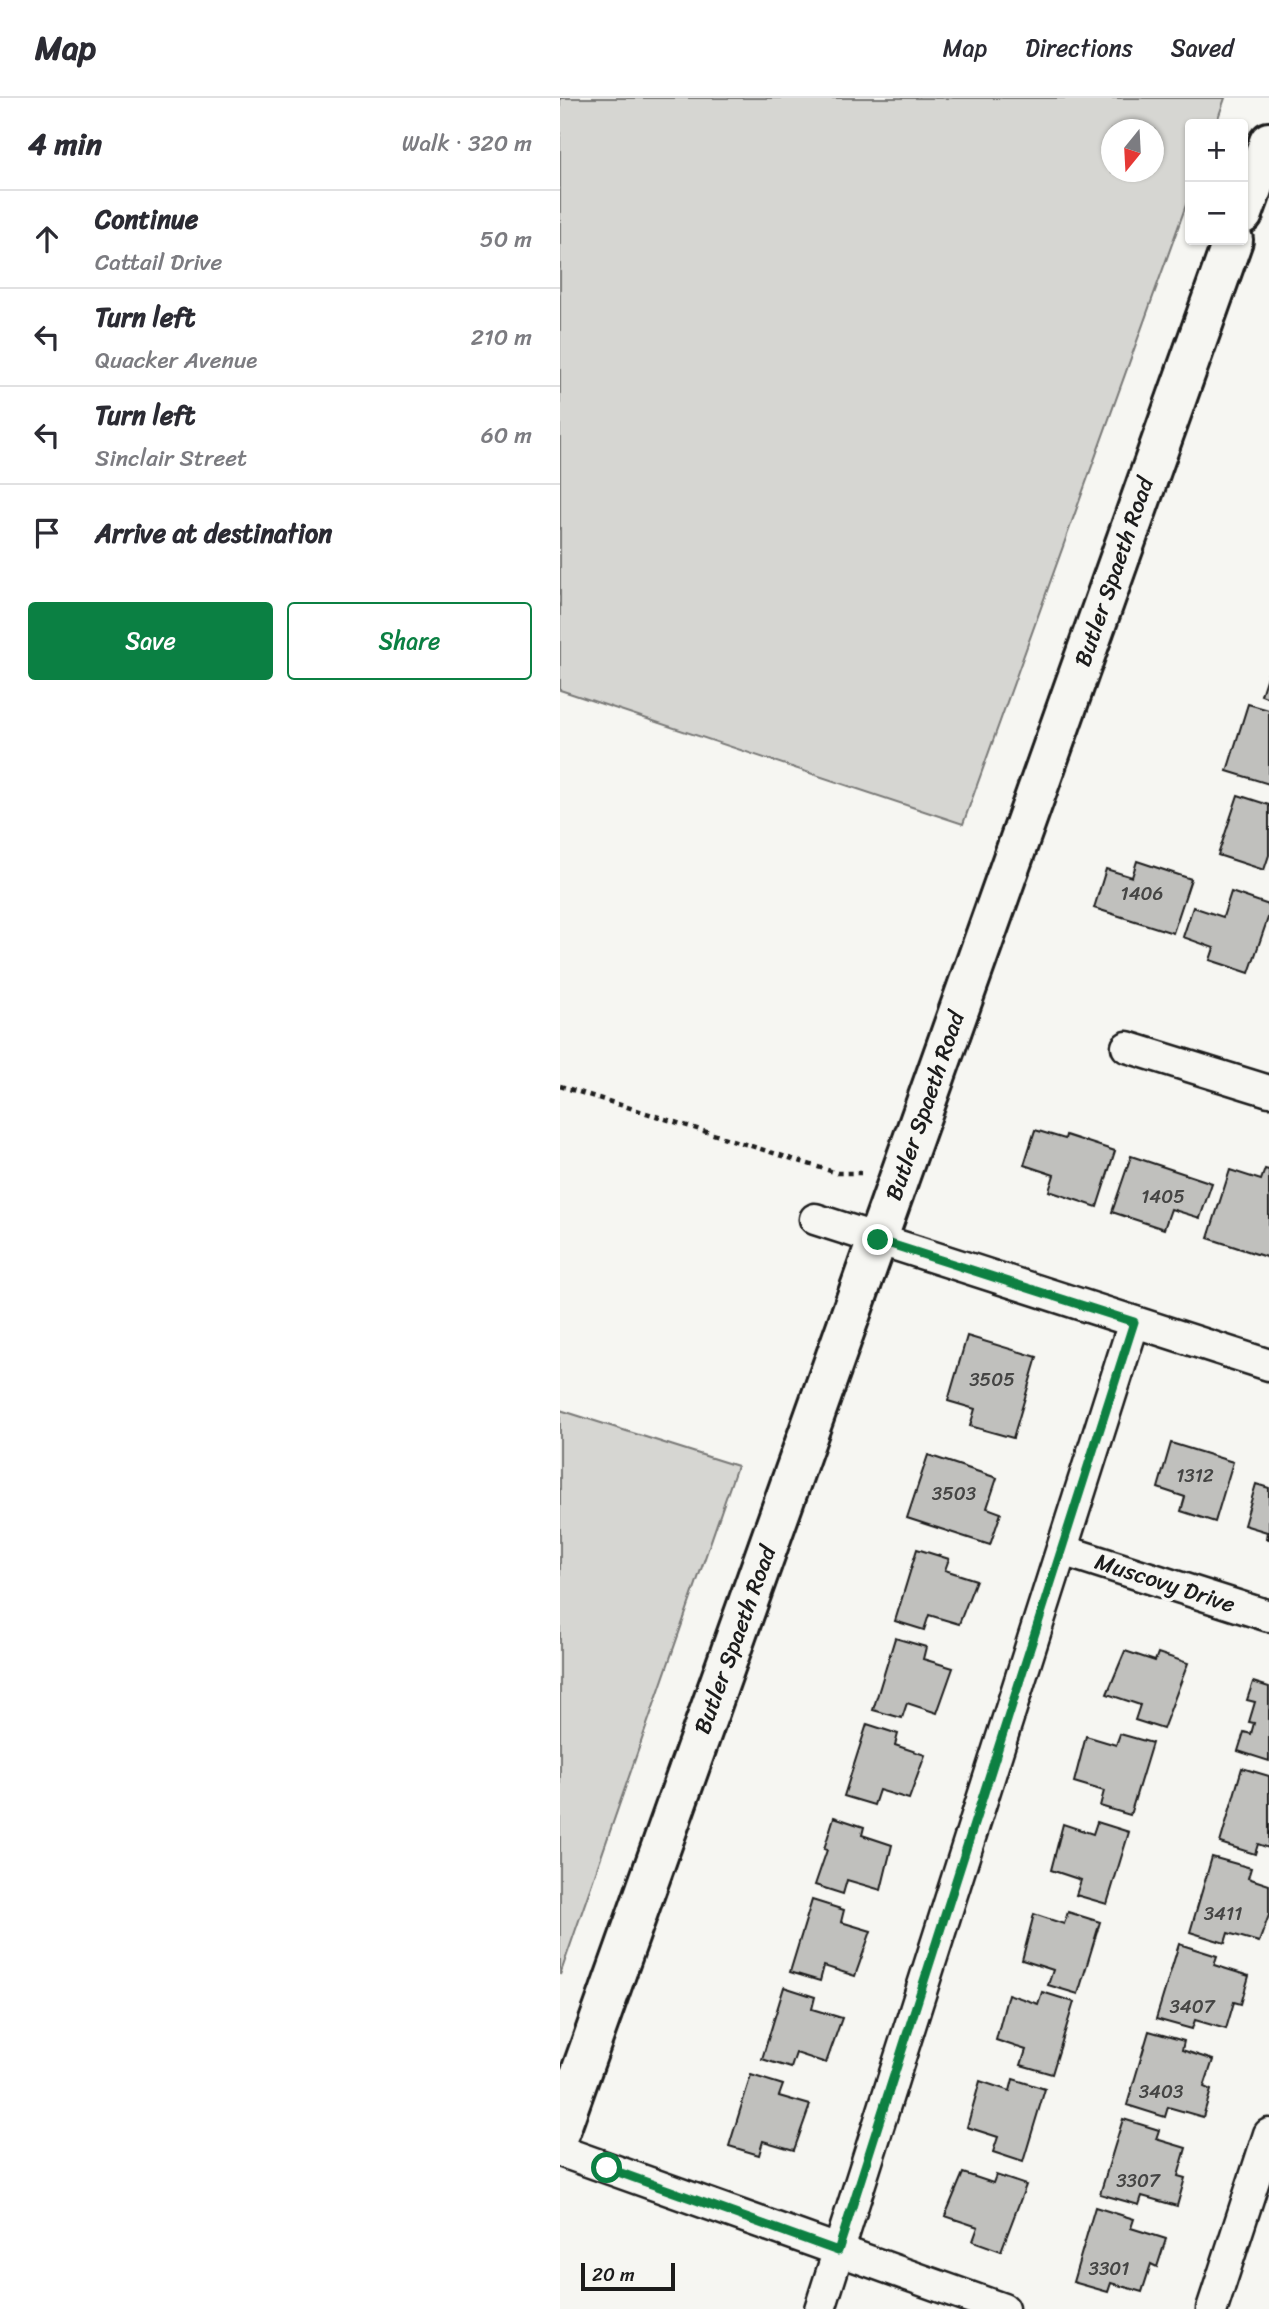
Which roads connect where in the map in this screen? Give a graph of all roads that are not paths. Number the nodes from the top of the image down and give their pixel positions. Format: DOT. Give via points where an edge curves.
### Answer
graph roads {
  1 [pos="1269,142"];
  2 [pos="1248,200"];
  3 [pos="1231,245"];
  4 [pos="1127,1047"];
  5 [pos="1269,1091"];
  6 [pos="815,1219"];
  7 [pos="878,1240"];
  8 [pos="1134,1322"];
  9 [pos="1269,1365"];
  10 [pos="1062,1550"];
  11 [pos="1269,1616"];
  12 [pos="560,2131"];
  13 [pos="1269,2134"];
  14 [pos="560,2151"];
  15 [pos="838,2251"];
  16 [pos="820,2309"];
  17 [pos="1003,2309"];
  18 [pos="1212,2309"];
  1 -- 2 [label="main road"];
  3 -- 7 [label="main road, Butler Spaeth Road"];
  4 -- 5 [label="street"];
  6 -- 7 [label="street"];
  7 -- 8 [label="street"];
  7 -- 12 [label="main road, Butler Spaeth Road"];
  8 -- 9 [label="street"];
  8 -- 10 [label="street"];
  10 -- 11 [label="street, Muscovy Drive"];
  10 -- 15 [label="street"];
  13 -- 18 [label="street"];
  14 -- 15 [label="street"];
  15 -- 16 [label="street"];
  15 -- 17 [label="street"];
}
